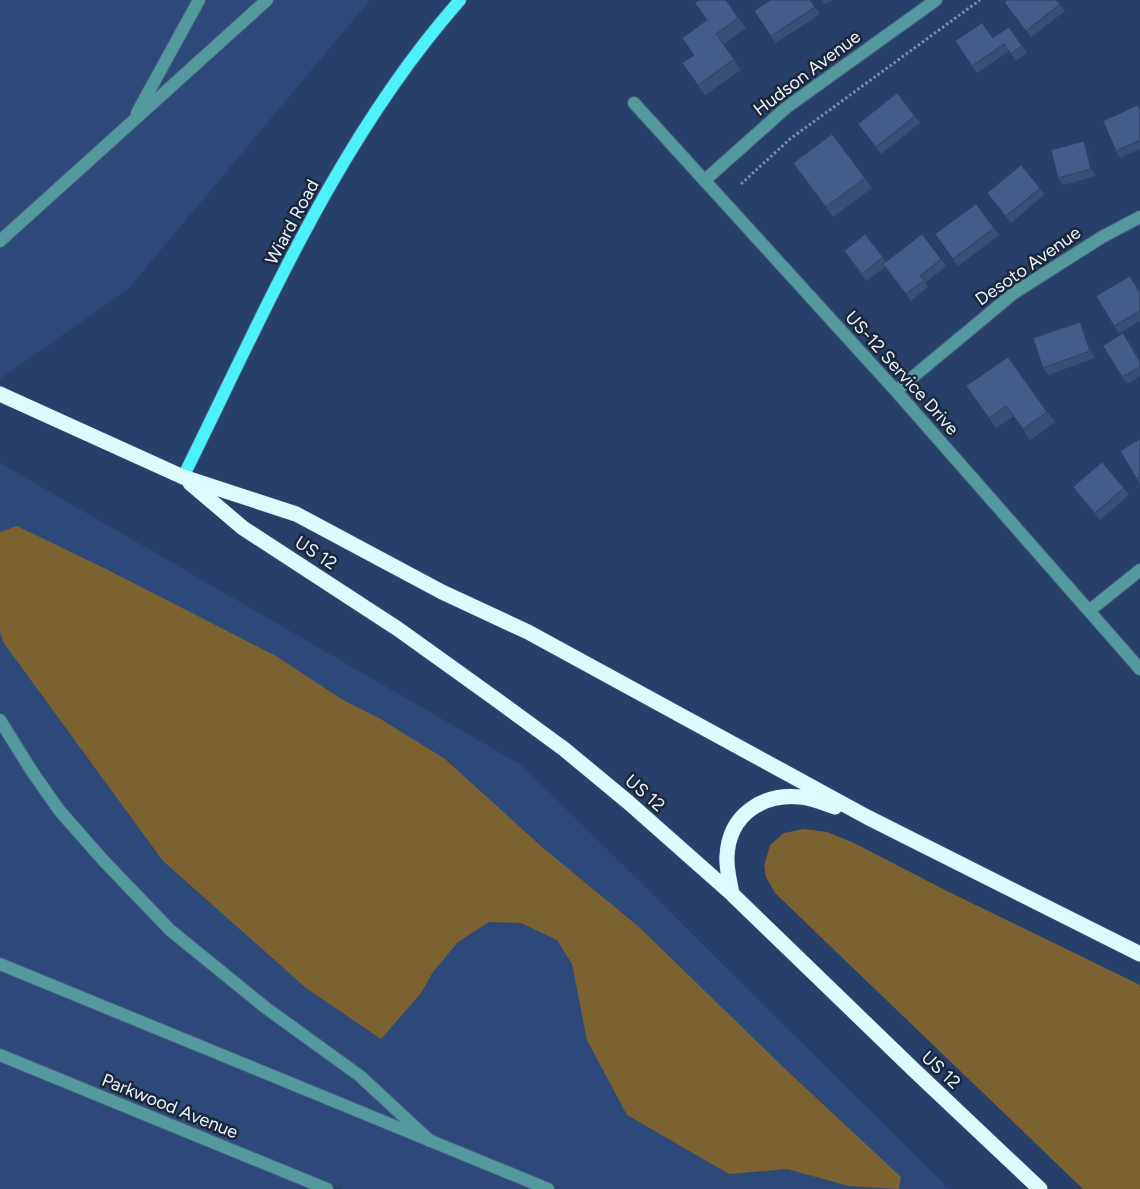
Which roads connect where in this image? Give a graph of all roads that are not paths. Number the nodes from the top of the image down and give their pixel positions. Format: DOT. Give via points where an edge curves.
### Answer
graph roads {
  1 [pos="200,0"];
  2 [pos="268,0"];
  3 [pos="460,0"];
  4 [pos="936,0"];
  5 [pos="634,103"];
  6 [pos="132,121"];
  7 [pos="705,180"];
  8 [pos="1140,217"];
  9 [pos="0,241"];
  10 [pos="896,391"];
  11 [pos="0,394"];
  12 [pos="183,477"];
  13 [pos="1140,570"];
  14 [pos="1089,611"];
  15 [pos="1140,669"];
  16 [pos="0,720"];
  17 [pos="867,817"];
  18 [pos="732,894"];
  19 [pos="1140,954"];
  20 [pos="0,964"];
  21 [pos="0,1055"];
  22 [pos="430,1141"];
  23 [pos="327,1189"];
  24 [pos="548,1189"];
  25 [pos="1040,1189"];
  1 -- 6 [label="street"];
  2 -- 6 [label="street"];
  3 -- 12 [label="main road, Wiard Road" via="398,80 333,181"];
  4 -- 7 [label="street, Hudson Avenue" via="787,107"];
  5 -- 7 [label="street, US-12 Service Drive"];
  6 -- 9 [label="street"];
  7 -- 10 [label="street, US-12 Service Drive"];
  8 -- 10 [label="street, Desoto Avenue" via="1102,237 1014,293"];
  10 -- 14 [label="street, US-12 Service Drive"];
  11 -- 12 [label="highway, US 12 / US 12"];
  12 -- 17 [label="highway, US 12 / US 12" via="296,514 442,592 528,632"];
  12 -- 18 [label="highway, US 12 / US 12" via="243,528 398,629 564,749"];
  13 -- 14 [label="street"];
  14 -- 15 [label="street, US-12 Service Drive"];
  16 -- 22 [label="street" via="59,810 170,930 266,1008 360,1076"];
  17 -- 18 [label="highway" via="803,797 779,796 756,805 738,822 729,839 726,858"];
  17 -- 19 [label="highway, US 12 / US 12"];
  18 -- 25 [label="highway, US 12 / US 12"];
  20 -- 22 [label="street"];
  21 -- 23 [label="street, Parkwood Avenue"];
  22 -- 24 [label="street"];
}
